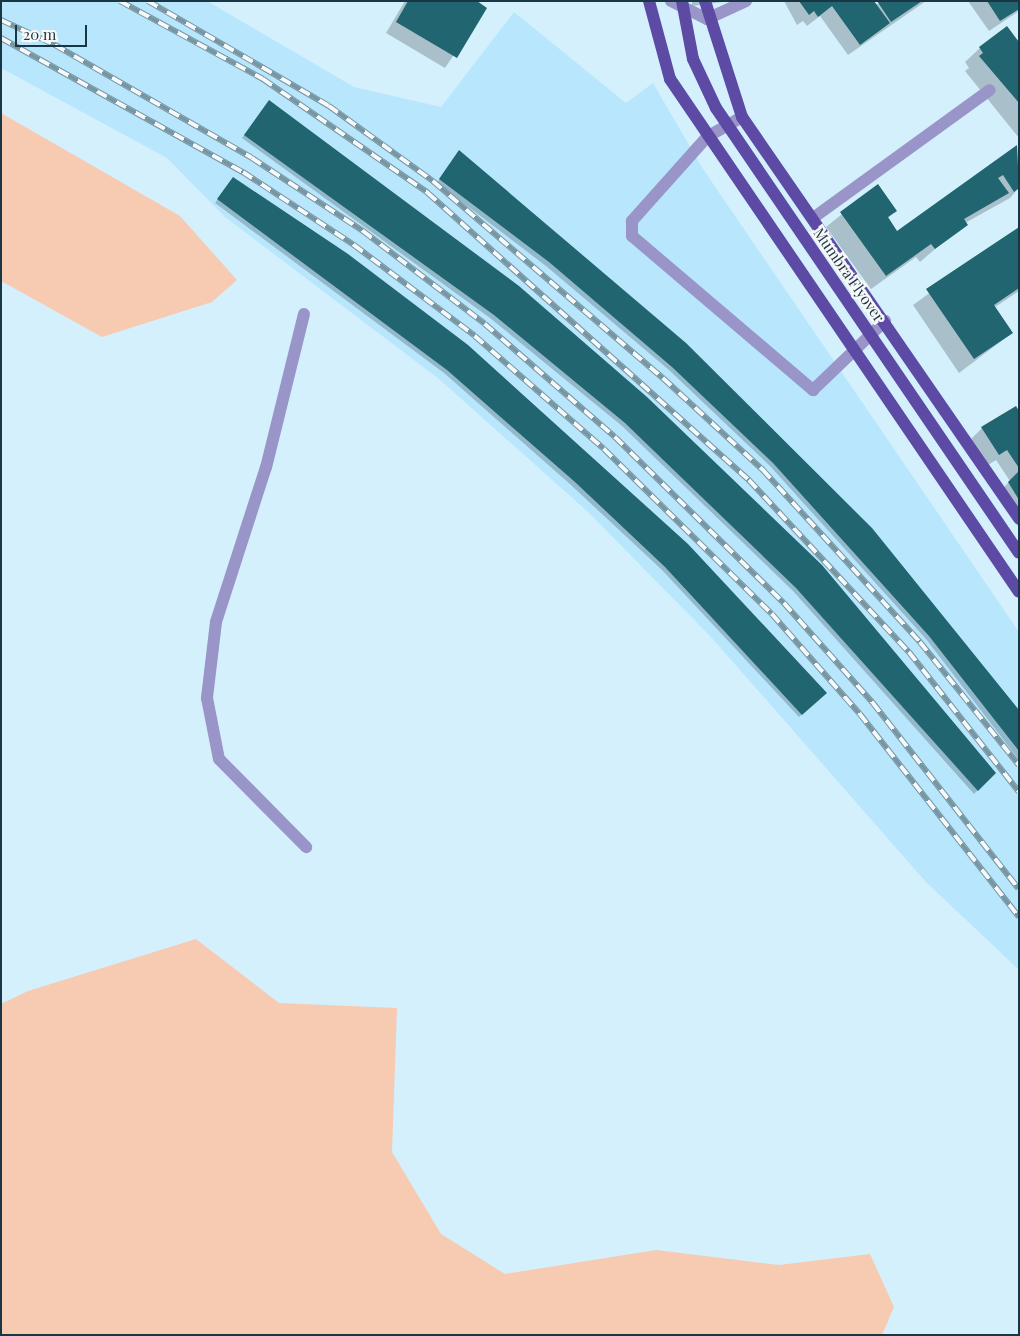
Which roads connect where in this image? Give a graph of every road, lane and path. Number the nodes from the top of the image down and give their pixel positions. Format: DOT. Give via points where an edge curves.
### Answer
graph roads {
  1 [pos="649,1"];
  2 [pos="671,1"];
  3 [pos="682,1"];
  4 [pos="704,1"];
  5 [pos="746,1"];
  6 [pos="707,19"];
  7 [pos="990,90"];
  8 [pos="742,117"];
  9 [pos="707,137"];
  10 [pos="813,218"];
  11 [pos="304,314"];
  12 [pos="884,321"];
  13 [pos="851,351"];
  14 [pos="1019,519"];
  15 [pos="1019,553"];
  16 [pos="1019,592"];
  17 [pos="306,847"];
  1 -- 9 [label="main road" via="670,79"];
  2 -- 6 [label="street"];
  3 -- 15 [label="main road, Mumbra Flyover, bridge" via="693,59 716,108"];
  4 -- 6 [label="main road"];
  5 -- 6 [label="street"];
  6 -- 8 [label="main road"];
  7 -- 10 [label="street"];
  8 -- 9 [label="street"];
  8 -- 10 [label="main road"];
  9 -- 13 [label="main road"];
  9 -- 13 [label="street" via="632,221 632,236 813,390"];
  10 -- 12 [label="main road"];
  11 -- 17 [label="street" via="266,467 216,622 207,698 219,759"];
  12 -- 13 [label="street"];
  12 -- 14 [label="main road"];
  13 -- 16 [label="main road"];
}
